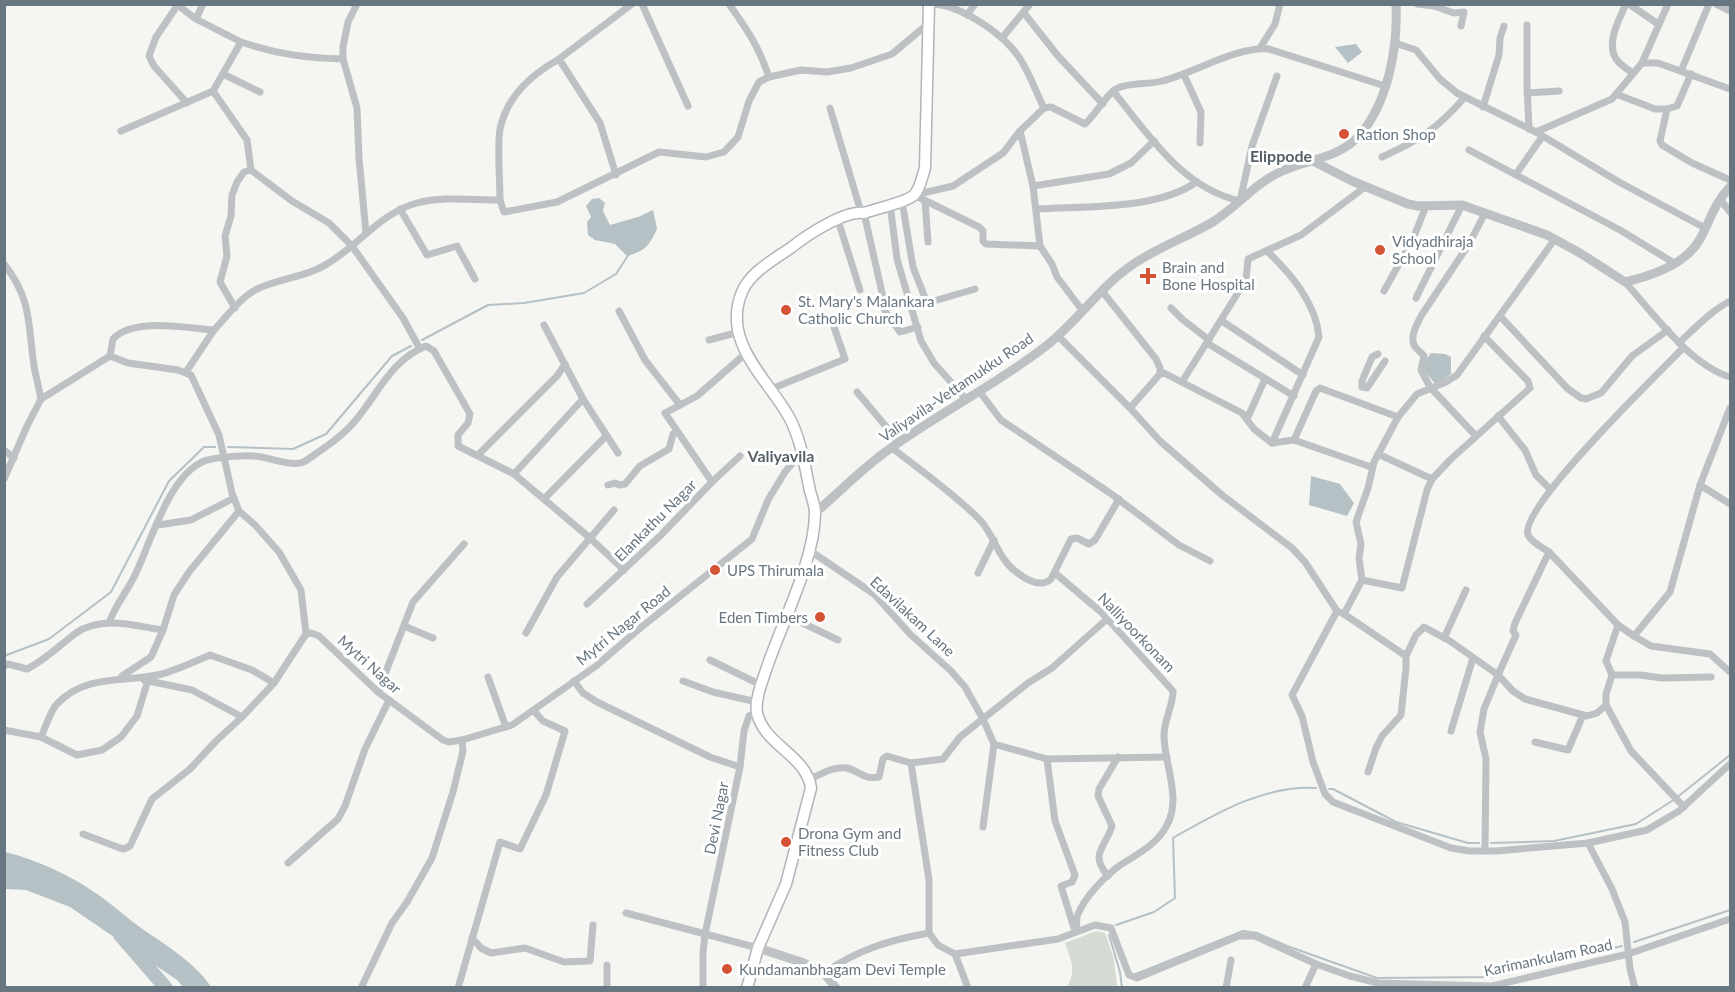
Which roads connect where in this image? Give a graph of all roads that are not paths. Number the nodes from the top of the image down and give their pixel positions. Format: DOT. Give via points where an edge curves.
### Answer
graph roads {
  1 [pos="203,4"];
  2 [pos="357,4"];
  3 [pos="632,4"];
  4 [pos="642,4"];
  5 [pos="729,4"];
  6 [pos="929,4"];
  7 [pos="936,4"];
  8 [pos="975,4"];
  9 [pos="1030,4"];
  10 [pos="1280,4"];
  11 [pos="1396,4"];
  12 [pos="1417,4"];
  13 [pos="1627,4"];
  14 [pos="1668,4"];
  15 [pos="1709,4"];
  16 [pos="1716,4"];
  17 [pos="176,5"];
  18 [pos="1731,11"];
  19 [pos="1024,13"];
  20 [pos="967,15"];
  21 [pos="196,20"];
  22 [pos="929,23"];
  23 [pos="1658,24"];
  24 [pos="1527,25"];
  25 [pos="1461,26"];
  26 [pos="1504,26"];
  27 [pos="1002,38"];
  28 [pos="241,42"];
  29 [pos="1395,43"];
  30 [pos="1260,48"];
  31 [pos="343,59"];
  32 [pos="559,59"];
  33 [pos="1642,63"];
  34 [pos="1681,70"];
  35 [pos="1633,73"];
  36 [pos="223,74"];
  37 [pos="1691,74"];
  38 [pos="1184,75"];
  39 [pos="1276,76"];
  40 [pos="770,77"];
  41 [pos="1385,86"];
  42 [pos="1731,89"];
  43 [pos="213,91"];
  44 [pos="1113,91"];
  45 [pos="1559,91"];
  46 [pos="260,92"];
  47 [pos="1527,93"];
  48 [pos="1616,94"];
  49 [pos="1465,97"];
  50 [pos="187,103"];
  51 [pos="1103,104"];
  52 [pos="688,106"];
  53 [pos="1483,106"];
  54 [pos="830,108"];
  55 [pos="1044,108"];
  56 [pos="1667,109"];
  57 [pos="121,131"];
  58 [pos="1020,131"];
  59 [pos="1535,132"];
  60 [pos="1154,141"];
  61 [pos="1200,143"];
  62 [pos="1469,150"];
  63 [pos="1332,155"];
  64 [pos="1382,157"];
  65 [pos="1313,161"];
  66 [pos="251,170"];
  67 [pos="1331,170"];
  68 [pos="1516,174"];
  69 [pos="616,175"];
  70 [pos="1731,180"];
  71 [pos="1195,183"];
  72 [pos="1033,186"];
  73 [pos="1365,187"];
  74 [pos="1731,187"];
  75 [pos="914,195"];
  76 [pos="1720,199"];
  77 [pos="500,200"];
  78 [pos="902,201"];
  79 [pos="925,201"];
  80 [pos="1240,201"];
  81 [pos="890,204"];
  82 [pos="1462,205"];
  83 [pos="1426,206"];
  84 [pos="400,209"];
  85 [pos="1037,209"];
  86 [pos="1731,212"];
  87 [pos="862,213"];
  88 [pos="1485,213"];
  89 [pos="838,220"];
  90 [pos="1705,228"];
  91 [pos="366,233"];
  92 [pos="1555,239"];
  93 [pos="928,242"];
  94 [pos="352,246"];
  95 [pos="1040,246"];
  96 [pos="1267,251"];
  97 [pos="1674,263"];
  98 [pos="4,264"];
  99 [pos="475,279"];
  100 [pos="1625,282"];
  101 [pos="975,289"];
  102 [pos="860,290"];
  103 [pos="1101,291"];
  104 [pos="1384,291"];
  105 [pos="883,297"];
  106 [pos="1416,298"];
  107 [pos="1731,301"];
  108 [pos="235,308"];
  109 [pos="1171,308"];
  110 [pos="1083,310"];
  111 [pos="620,311"];
  112 [pos="885,311"];
  113 [pos="1500,316"];
  114 [pos="1222,321"];
  115 [pos="544,324"];
  116 [pos="834,327"];
  117 [pos="918,327"];
  118 [pos="214,330"];
  119 [pos="1668,330"];
  120 [pos="739,332"];
  121 [pos="1058,336"];
  122 [pos="1484,336"];
  123 [pos="709,340"];
  124 [pos="1208,342"];
  125 [pos="1681,345"];
  126 [pos="420,349"];
  127 [pos="746,354"];
  128 [pos="1378,354"];
  129 [pos="110,356"];
  130 [pos="1385,361"];
  131 [pos="565,364"];
  132 [pos="186,372"];
  133 [pos="1160,374"];
  134 [pos="1303,375"];
  135 [pos="1731,376"];
  136 [pos="1265,378"];
  137 [pos="1182,382"];
  138 [pos="1430,387"];
  139 [pos="771,389"];
  140 [pos="979,391"];
  141 [pos="857,392"];
  142 [pos="1294,396"];
  143 [pos="41,399"];
  144 [pos="583,399"];
  145 [pos="966,399"];
  146 [pos="680,405"];
  147 [pos="1130,408"];
  148 [pos="1731,408"];
  149 [pos="1498,416"];
  150 [pos="1398,417"];
  151 [pos="1247,419"];
  152 [pos="677,432"];
  153 [pos="606,435"];
  154 [pos="1475,435"];
  155 [pos="1294,440"];
  156 [pos="1272,443"];
  157 [pos="895,445"];
  158 [pos="4,450"];
  159 [pos="802,452"];
  160 [pos="618,453"];
  161 [pos="1378,454"];
  162 [pos="478,455"];
  163 [pos="740,456"];
  164 [pos="14,458"];
  165 [pos="224,459"];
  166 [pos="1371,467"];
  167 [pos="514,474"];
  168 [pos="4,479"];
  169 [pos="1432,479"];
  170 [pos="712,482"];
  171 [pos="608,485"];
  172 [pos="1700,485"];
  173 [pos="1550,489"];
  174 [pos="234,498"];
  175 [pos="545,498"];
  176 [pos="1119,499"];
  177 [pos="1731,504"];
  178 [pos="614,510"];
  179 [pos="239,511"];
  180 [pos="815,513"];
  181 [pos="158,525"];
  182 [pos="590,538"];
  183 [pos="994,540"];
  184 [pos="464,544"];
  185 [pos="809,550"];
  186 [pos="1549,552"];
  187 [pos="1210,561"];
  188 [pos="624,570"];
  189 [pos="978,573"];
  190 [pos="1055,573"];
  191 [pos="1362,580"];
  192 [pos="1466,590"];
  193 [pos="587,604"];
  194 [pos="1340,613"];
  195 [pos="786,615"];
  196 [pos="1107,620"];
  197 [pos="109,623"];
  198 [pos="1618,625"];
  199 [pos="404,626"];
  200 [pos="163,630"];
  201 [pos="526,633"];
  202 [pos="306,634"];
  203 [pos="1634,636"];
  204 [pos="433,638"];
  205 [pos="1444,638"];
  206 [pos="838,640"];
  207 [pos="1406,656"];
  208 [pos="1473,658"];
  209 [pos="710,660"];
  210 [pos="4,666"];
  211 [pos="1731,672"];
  212 [pos="1498,675"];
  213 [pos="1612,675"];
  214 [pos="488,677"];
  215 [pos="1711,677"];
  216 [pos="120,678"];
  217 [pos="148,680"];
  218 [pos="574,681"];
  219 [pos="683,681"];
  220 [pos="274,682"];
  221 [pos="761,685"];
  222 [pos="378,692"];
  223 [pos="389,700"];
  224 [pos="1606,705"];
  225 [pos="757,706"];
  226 [pos="534,711"];
  227 [pos="1583,715"];
  228 [pos="242,717"];
  229 [pos="983,718"];
  230 [pos="415,720"];
  231 [pos="506,727"];
  232 [pos="4,730"];
  233 [pos="1452,731"];
  234 [pos="41,737"];
  235 [pos="462,740"];
  236 [pos="1535,742"];
  237 [pos="994,744"];
  238 [pos="1167,757"];
  239 [pos="1118,758"];
  240 [pos="1047,759"];
  241 [pos="911,763"];
  242 [pos="1731,764"];
  243 [pos="740,767"];
  244 [pos="1368,772"];
  245 [pos="810,780"];
  246 [pos="1681,804"];
  247 [pos="983,827"];
  248 [pos="83,834"];
  249 [pos="1588,843"];
  250 [pos="1485,851"];
  251 [pos="288,862"];
  252 [pos="1108,876"];
  253 [pos="626,914"];
  254 [pos="1731,919"];
  255 [pos="592,925"];
  256 [pos="1076,932"];
  257 [pos="929,933"];
  258 [pos="705,934"];
  259 [pos="472,938"];
  260 [pos="758,948"];
  261 [pos="955,954"];
  262 [pos="1628,954"];
  263 [pos="1231,960"];
  264 [pos="1316,964"];
  265 [pos="607,965"];
  266 [pos="824,972"];
  267 [pos="1377,985"];
  268 [pos="361,987"];
  269 [pos="458,987"];
  270 [pos="607,987"];
  271 [pos="703,987"];
  272 [pos="747,987"];
  273 [pos="836,987"];
  274 [pos="968,987"];
  275 [pos="1226,987"];
  276 [pos="1305,987"];
  277 [pos="1635,987"];
  1 -- 21 [label="street"];
  2 -- 31 [label="street" via="348,22"];
  3 -- 32 [label="street"];
  4 -- 52 [label="street"];
  5 -- 40 [label="street" via="748,29"];
  6 -- 22 [label="main road"];
  7 -- 20 [label="street"];
  8 -- 20 [label="street"];
  9 -- 19 [label="street"];
  10 -- 30 [label="street" via="1275,24"];
  11 -- 29 [label="street, Valiyavila-Vettamukku Road"];
  12 -- 25 [label="street" via="1464,12"];
  13 -- 23 [label="street"];
  13 -- 35 [label="street" via="1614,35 1613,54"];
  14 -- 23 [label="street"];
  15 -- 34 [label="street"];
  16 -- 18 [label="street"];
  17 -- 21 [label="street"];
  17 -- 50 [label="street" via="149,56"];
  19 -- 27 [label="street"];
  19 -- 51 [label="street"];
  20 -- 27 [label="street"];
  21 -- 28 [label="street"];
  22 -- 40 [label="street" via="892,54 851,68 827,72 801,70"];
  22 -- 75 [label="main road" via="925,168"];
  23 -- 33 [label="street"];
  24 -- 47 [label="street"];
  26 -- 53 [label="street"];
  27 -- 55 [label="street" via="1019,57"];
  28 -- 31 [label="street" via="289,56"];
  28 -- 36 [label="street"];
  29 -- 41 [label="street, Valiyavila-Vettamukku Road"];
  29 -- 49 [label="street" via="1416,50 1440,79"];
  30 -- 38 [label="street"];
  30 -- 41 [label="street"];
  31 -- 91 [label="street" via="357,108"];
  32 -- 69 [label="street" via="600,123"];
  32 -- 77 [label="street" via="536,73 513,98 500,130"];
  33 -- 34 [label="street"];
  33 -- 35 [label="street"];
  34 -- 37 [label="street"];
  35 -- 48 [label="street"];
  36 -- 43 [label="street"];
  36 -- 46 [label="street"];
  37 -- 42 [label="street"];
  37 -- 56 [label="street" via="1677,106"];
  38 -- 44 [label="street"];
  38 -- 61 [label="street" via="1201,112"];
  39 -- 80 [label="street" via="1252,146"];
  40 -- 69 [label="street" via="759,82 738,137 724,152 706,157 659,152"];
  41 -- 63 [label="street, Valiyavila-Vettamukku Road" via="1359,135"];
  43 -- 50 [label="street"];
  43 -- 66 [label="street" via="247,140"];
  44 -- 51 [label="street"];
  44 -- 60 [label="street"];
  45 -- 47 [label="street"];
  47 -- 59 [label="street"];
  48 -- 56 [label="street" via="1655,109"];
  48 -- 59 [label="street"];
  49 -- 53 [label="street"];
  49 -- 64 [label="street" via="1431,132"];
  50 -- 57 [label="street"];
  51 -- 55 [label="street" via="1085,124 1051,106"];
  53 -- 59 [label="street"];
  54 -- 87 [label="street"];
  55 -- 58 [label="street"];
  56 -- 70 [label="street" via="1660,135 1662,145 1692,164"];
  58 -- 72 [label="street"];
  58 -- 75 [label="street" via="1003,153 953,186"];
  59 -- 68 [label="street"];
  59 -- 90 [label="street"];
  60 -- 71 [label="street"];
  60 -- 72 [label="street" via="1131,163 1109,174"];
  62 -- 68 [label="street"];
  63 -- 65 [label="street, Valiyavila-Vettamukku Road"];
  63 -- 67 [label="street"];
  65 -- 67 [label="street"];
  65 -- 80 [label="street, Valiyavila-Vettamukku Road" via="1280,172"];
  66 -- 94 [label="street" via="329,224"];
  66 -- 108 [label="street" via="244,172 237,182 225,236 227,256 220,282"];
  67 -- 73 [label="street"];
  68 -- 97 [label="street"];
  69 -- 77 [label="street" via="557,202 504,212"];
  71 -- 80 [label="street" via="1223,198"];
  71 -- 85 [label="street" via="1144,202"];
  72 -- 85 [label="street"];
  73 -- 83 [label="street" via="1408,204"];
  73 -- 96 [label="street" via="1301,235"];
  74 -- 76 [label="street"];
  75 -- 78 [label="main road"];
  75 -- 79 [label="street"];
  76 -- 86 [label="street"];
  76 -- 90 [label="street"];
  77 -- 84 [label="street" via="437,200"];
  78 -- 81 [label="main road"];
  78 -- 101 [label="street" via="913,267 927,303"];
  79 -- 93 [label="street"];
  79 -- 95 [label="street" via="979,227 986,244"];
  80 -- 103 [label="street, Valiyavila-Vettamukku Road" via="1212,222 1135,263"];
  81 -- 87 [label="main road"];
  81 -- 117 [label="street" via="897,260"];
  82 -- 83 [label="street"];
  82 -- 88 [label="street"];
  82 -- 106 [label="street"];
  83 -- 104 [label="street"];
  84 -- 91 [label="street"];
  84 -- 99 [label="street" via="427,255 457,246"];
  85 -- 95 [label="street"];
  87 -- 89 [label="main road"];
  87 -- 105 [label="street"];
  88 -- 92 [label="street"];
  88 -- 138 [label="street" via="1470,244 1415,329 1414,345 1424,356 1421,370"];
  89 -- 102 [label="street"];
  89 -- 120 [label="main road" via="807,236 748,282 739,301"];
  90 -- 97 [label="street" via="1692,252"];
  91 -- 94 [label="street"];
  92 -- 100 [label="street"];
  92 -- 113 [label="street"];
  94 -- 108 [label="street" via="328,264 256,290"];
  94 -- 126 [label="street"];
  95 -- 110 [label="street" via="1057,277"];
  96 -- 114 [label="street" via="1248,259 1246,279"];
  96 -- 134 [label="street" via="1297,282 1316,320 1319,338"];
  97 -- 100 [label="street"];
  98 -- 143 [label="street" via="16,278 25,299"];
  100 -- 119 [label="street"];
  103 -- 110 [label="street, Valiyavila-Vettamukku Road"];
  103 -- 133 [label="street" via="1156,359"];
  107 -- 125 [label="street" via="1700,323"];
  108 -- 118 [label="street"];
  109 -- 124 [label="street"];
  110 -- 121 [label="street, Valiyavila-Vettamukku Road"];
  111 -- 146 [label="street" via="645,360"];
  112 -- 117 [label="street" via="900,332"];
  113 -- 119 [label="street" via="1568,389 1586,399 1601,393 1632,356"];
  113 -- 122 [label="street"];
  114 -- 124 [label="street"];
  114 -- 134 [label="street"];
  115 -- 131 [label="street"];
  116 -- 139 [label="street" via="845,359"];
  117 -- 145 [label="street" via="934,363"];
  118 -- 129 [label="street" via="139,327 117,335"];
  118 -- 132 [label="street"];
  119 -- 125 [label="street"];
  120 -- 123 [label="street"];
  120 -- 127 [label="main road"];
  121 -- 140 [label="street, Valiyavila-Vettamukku Road"];
  121 -- 147 [label="street"];
  122 -- 138 [label="street" via="1457,375"];
  122 -- 149 [label="street" via="1530,385"];
  124 -- 136 [label="street"];
  124 -- 137 [label="street"];
  125 -- 135 [label="street" via="1718,373"];
  125 -- 173 [label="street"];
  126 -- 162 [label="street" via="426,346 434,351 465,403 470,417 457,443"];
  126 -- 165 [label="street" via="396,366 354,423 304,462 254,456"];
  127 -- 139 [label="main road"];
  127 -- 146 [label="street" via="697,396"];
  128 -- 130 [label="street" via="1372,357 1362,387 1367,388"];
  129 -- 132 [label="street" via="128,363"];
  129 -- 143 [label="street"];
  131 -- 144 [label="street"];
  131 -- 162 [label="street"];
  132 -- 165 [label="street" via="213,421"];
  133 -- 137 [label="street"];
  133 -- 147 [label="street"];
  134 -- 142 [label="street"];
  136 -- 142 [label="street"];
  136 -- 151 [label="street"];
  137 -- 151 [label="street"];
  138 -- 150 [label="street" via="1417,394"];
  138 -- 154 [label="street"];
  139 -- 159 [label="main road" via="790,419"];
  140 -- 145 [label="street, Valiyavila-Vettamukku Road"];
  140 -- 176 [label="street" via="1001,420"];
  141 -- 157 [label="street"];
  142 -- 156 [label="street"];
  143 -- 164 [label="street"];
  144 -- 153 [label="street"];
  144 -- 167 [label="street"];
  145 -- 157 [label="street, Valiyavila-Vettamukku Road"];
  146 -- 152 [label="street, Elankathu Nagar" via="665,413"];
  147 -- 194 [label="street" via="1160,441 1222,495 1292,548"];
  148 -- 172 [label="street"];
  149 -- 154 [label="street"];
  149 -- 173 [label="street" via="1525,450 1536,475"];
  150 -- 155 [label="street" via="1320,388"];
  150 -- 161 [label="street"];
  151 -- 156 [label="street"];
  152 -- 170 [label="street, Elankathu Nagar"];
  152 -- 171 [label="street" via="669,449 640,466 625,484"];
  153 -- 160 [label="street"];
  153 -- 175 [label="street"];
  154 -- 169 [label="street"];
  155 -- 156 [label="street"];
  155 -- 166 [label="street"];
  157 -- 180 [label="street, Valiyavila-Vettamukku Road"];
  157 -- 183 [label="street" via="981,522"];
  158 -- 164 [label="street"];
  159 -- 180 [label="main road"];
  159 -- 218 [label="street, Mytri Nagar Road" via="768,500 752,539"];
  161 -- 166 [label="street"];
  161 -- 169 [label="street"];
  162 -- 167 [label="street"];
  163 -- 170 [label="street"];
  164 -- 168 [label="street"];
  165 -- 174 [label="street"];
  165 -- 181 [label="street" via="212,459 192,469 171,495"];
  166 -- 191 [label="street" via="1356,522"];
  167 -- 175 [label="street"];
  169 -- 191 [label="street" via="1402,588"];
  170 -- 188 [label="street, Elankathu Nagar"];
  172 -- 177 [label="street"];
  172 -- 203 [label="street" via="1670,592"];
  173 -- 186 [label="street" via="1527,534"];
  174 -- 179 [label="street"];
  174 -- 181 [label="street" via="191,520"];
  175 -- 182 [label="street"];
  176 -- 187 [label="street" via="1179,545"];
  176 -- 190 [label="street" via="1093,543 1071,539"];
  178 -- 182 [label="street"];
  179 -- 200 [label="street" via="174,595"];
  179 -- 202 [label="street" via="279,552 301,590"];
  180 -- 185 [label="main road"];
  181 -- 197 [label="street"];
  182 -- 188 [label="street"];
  182 -- 201 [label="street" via="557,577"];
  183 -- 189 [label="street"];
  183 -- 190 [label="street" via="1012,569 1025,578 1046,584"];
  184 -- 199 [label="street" via="413,602"];
  185 -- 195 [label="main road"];
  185 -- 229 [label="street, Edavilakam Lane" via="874,594 951,671"];
  186 -- 198 [label="street"];
  186 -- 212 [label="street" via="1515,623 1516,635"];
  188 -- 193 [label="street, Elankathu Nagar"];
  190 -- 196 [label="street, Nalliyoorkonam"];
  191 -- 194 [label="street"];
  192 -- 205 [label="street"];
  194 -- 207 [label="street"];
  194 -- 250 [label="street" via="1292,695 1325,794 1360,814 1451,848"];
  195 -- 206 [label="street"];
  195 -- 221 [label="main road"];
  196 -- 229 [label="street" via="1052,668"];
  196 -- 238 [label="street, Nalliyoorkonam" via="1173,691 1164,730"];
  197 -- 200 [label="street"];
  197 -- 210 [label="street" via="79,631 27,669"];
  198 -- 203 [label="street"];
  198 -- 213 [label="street" via="1606,662"];
  199 -- 204 [label="street"];
  199 -- 222 [label="street"];
  200 -- 216 [label="street" via="151,657"];
  202 -- 220 [label="street"];
  202 -- 222 [label="street, Mytri Nagar" via="319,636"];
  203 -- 211 [label="street" via="1651,646 1710,654"];
  205 -- 207 [label="street" via="1424,627"];
  205 -- 208 [label="street"];
  207 -- 244 [label="street" via="1401,715 1382,736"];
  208 -- 212 [label="street"];
  208 -- 233 [label="street"];
  209 -- 221 [label="street"];
  212 -- 227 [label="street" via="1525,699"];
  212 -- 250 [label="street" via="1484,709 1480,732 1486,759"];
  213 -- 215 [label="street"];
  213 -- 224 [label="street"];
  214 -- 231 [label="street"];
  216 -- 217 [label="street"];
  216 -- 220 [label="street" via="160,674 210,655"];
  216 -- 234 [label="street" via="81,687 56,704"];
  217 -- 228 [label="street" via="192,690"];
  217 -- 234 [label="street" via="137,716 121,737 102,750 76,755"];
  218 -- 226 [label="street, Mytri Nagar Road"];
  218 -- 243 [label="street" via="597,702 710,757"];
  219 -- 225 [label="street"];
  220 -- 228 [label="street"];
  221 -- 225 [label="main road"];
  222 -- 223 [label="street, Mytri Nagar"];
  223 -- 230 [label="street, Mytri Nagar"];
  223 -- 251 [label="street" via="338,819"];
  224 -- 227 [label="street" via="1597,713"];
  224 -- 246 [label="street" via="1631,751"];
  225 -- 243 [label="street, Devi Nagar" via="744,731"];
  225 -- 245 [label="main road" via="767,732 804,768"];
  226 -- 231 [label="street, Mytri Nagar Road"];
  226 -- 259 [label="street" via="543,722 565,731 546,795 520,849 500,842"];
  227 -- 236 [label="street" via="1568,750"];
  228 -- 248 [label="street" via="190,769 152,799 130,846 120,848"];
  229 -- 237 [label="street, Edavilakam Lane"];
  229 -- 241 [label="street" via="960,737 943,759"];
  230 -- 235 [label="street, Mytri Nagar Road" via="443,740"];
  231 -- 235 [label="street, Mytri Nagar Road"];
  232 -- 234 [label="street"];
  235 -- 268 [label="street" via="453,792 432,858 392,923"];
  237 -- 240 [label="street"];
  237 -- 247 [label="street"];
  238 -- 239 [label="street"];
  238 -- 252 [label="street, Nalliyoorkonam" via="1173,801 1171,818 1156,841"];
  239 -- 240 [label="street"];
  239 -- 252 [label="street" via="1098,796 1112,826 1098,858"];
  240 -- 256 [label="street" via="1055,821 1075,875 1071,882 1061,886"];
  241 -- 245 [label="street" via="887,756 879,777 868,778 847,768 827,771"];
  241 -- 257 [label="street" via="929,880"];
  242 -- 246 [label="street"];
  243 -- 258 [label="street, Devi Nagar"];
  245 -- 260 [label="main road" via="786,884"];
  246 -- 249 [label="street" via="1647,830"];
  249 -- 250 [label="street"];
  249 -- 262 [label="street" via="1625,922"];
  252 -- 256 [label="street, Nalliyoorkonam" via="1078,914"];
  253 -- 258 [label="street"];
  254 -- 262 [label="street, Karimankulam Road"];
  255 -- 259 [label="street" via="590,961 560,961 525,948 491,953"];
  256 -- 261 [label="street, Karimankulam Road" via="1058,939"];
  256 -- 264 [label="street, Karimankulam Road" via="1095,925 1111,928 1132,978 1239,936 1255,936"];
  257 -- 261 [label="street" via="938,945"];
  257 -- 266 [label="street" via="859,951"];
  258 -- 260 [label="street"];
  258 -- 271 [label="street, Devi Nagar"];
  259 -- 269 [label="street"];
  260 -- 266 [label="street"];
  260 -- 272 [label="main road"];
  261 -- 274 [label="street"];
  262 -- 267 [label="street, Karimankulam Road" via="1492,986"];
  262 -- 277 [label="street"];
  263 -- 275 [label="street"];
  264 -- 267 [label="street, Karimankulam Road"];
  264 -- 276 [label="street"];
  265 -- 270 [label="street"];
  266 -- 273 [label="street"];
}
